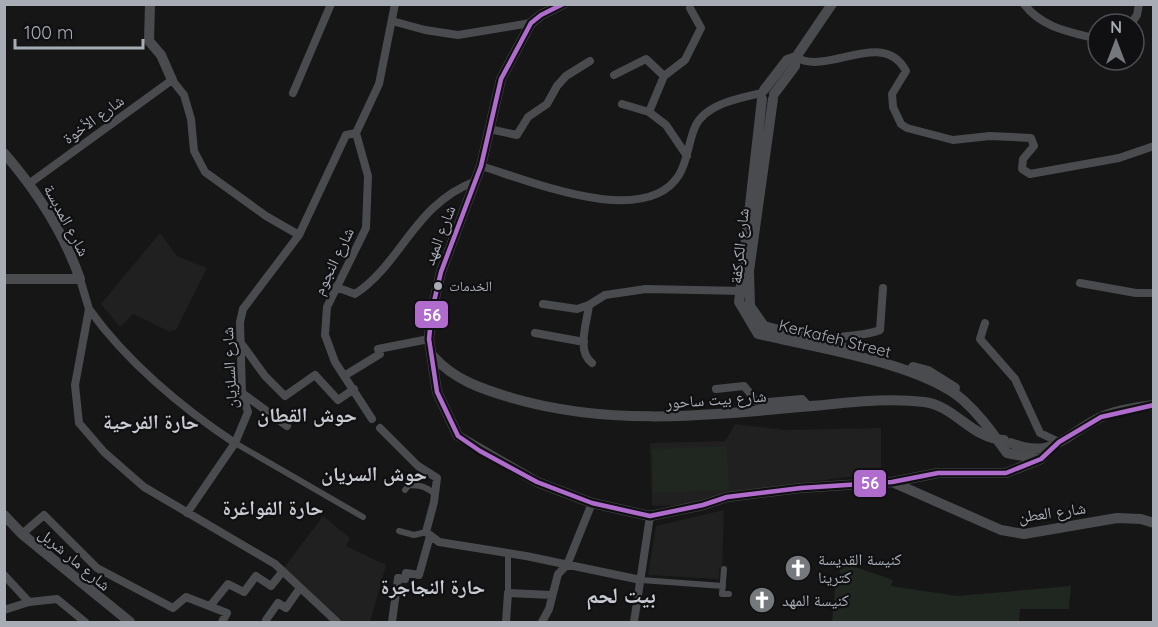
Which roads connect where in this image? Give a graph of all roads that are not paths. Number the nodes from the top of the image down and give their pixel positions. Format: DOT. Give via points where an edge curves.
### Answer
graph roads {
  1 [pos="150,4"];
  2 [pos="331,4"];
  3 [pos="395,4"];
  4 [pos="563,4"];
  5 [pos="832,4"];
  6 [pos="1023,4"];
  7 [pos="690,8"];
  8 [pos="392,21"];
  9 [pos="531,23"];
  10 [pos="1086,36"];
  11 [pos="796,57"];
  12 [pos="590,62"];
  13 [pos="615,75"];
  14 [pos="664,76"];
  15 [pos="172,80"];
  16 [pos="292,93"];
  17 [pos="767,95"];
  18 [pos="622,104"];
  19 [pos="649,112"];
  20 [pos="489,129"];
  21 [pos="356,133"];
  22 [pos="1154,146"];
  23 [pos="4,153"];
  24 [pos="687,156"];
  25 [pos="481,166"];
  26 [pos="477,181"];
  27 [pos="30,183"];
  28 [pos="299,235"];
  29 [pos="742,271"];
  30 [pos="4,279"];
  31 [pos="80,279"];
  32 [pos="1080,283"];
  33 [pos="336,287"];
  34 [pos="883,288"];
  35 [pos="713,290"];
  36 [pos="744,290"];
  37 [pos="1154,292"];
  38 [pos="739,302"];
  39 [pos="543,304"];
  40 [pos="590,305"];
  41 [pos="89,309"];
  42 [pos="985,323"];
  43 [pos="535,333"];
  44 [pos="429,339"];
  45 [pos="241,342"];
  46 [pos="584,342"];
  47 [pos="825,346"];
  48 [pos="433,356"];
  49 [pos="592,363"];
  50 [pos="344,376"];
  51 [pos="716,388"];
  52 [pos="354,389"];
  53 [pos="242,393"];
  54 [pos="1154,405"];
  55 [pos="809,406"];
  56 [pos="372,419"];
  57 [pos="287,426"];
  58 [pos="380,428"];
  59 [pos="1004,441"];
  60 [pos="235,443"];
  61 [pos="1055,445"];
  62 [pos="1017,456"];
  63 [pos="1041,459"];
  64 [pos="1006,472"];
  65 [pos="892,482"];
  66 [pos="405,490"];
  67 [pos="435,494"];
  68 [pos="591,503"];
  69 [pos="187,513"];
  70 [pos="4,515"];
  71 [pos="650,516"];
  72 [pos="363,517"];
  73 [pos="1154,523"];
  74 [pos="399,531"];
  75 [pos="22,534"];
  76 [pos="428,534"];
  77 [pos="508,553"];
  78 [pos="567,565"];
  79 [pos="283,571"];
  80 [pos="726,574"];
  81 [pos="4,575"];
  82 [pos="641,580"];
  83 [pos="723,586"];
  84 [pos="300,588"];
  85 [pos="508,592"];
  86 [pos="729,594"];
  87 [pos="552,595"];
  88 [pos="29,602"];
  89 [pos="210,606"];
  90 [pos="4,610"];
  91 [pos="266,620"];
  92 [pos="85,622"];
  93 [pos="130,622"];
  94 [pos="222,622"];
  95 [pos="335,622"];
  96 [pos="392,622"];
  97 [pos="506,622"];
  98 [pos="542,622"];
  99 [pos="634,622"];
  1 -- 15 [label="street" via="149,41 161,55"];
  2 -- 16 [label="street"];
  3 -- 8 [label="street"];
  4 -- 9 [label="street"];
  5 -- 11 [label="street"];
  6 -- 10 [label="street" via="1031,14 1055,28"];
  7 -- 14 [label="street" via="701,28 685,60"];
  8 -- 9 [label="street" via="458,35"];
  8 -- 21 [label="street" via="379,84"];
  9 -- 20 [label="street, شارع المهد" via="501,79"];
  11 -- 17 [label="street" via="787,60"];
  11 -- 22 [label="street" via="802,62 834,60 865,51 893,58 906,71 892,94 901,124 953,140 990,136 1031,138 1034,146 1022,164 1022,169 1030,174 1119,158"];
  12 -- 20 [label="street" via="566,76 547,104 528,117 517,135"];
  13 -- 14 [label="street" via="646,59"];
  14 -- 19 [label="street"];
  15 -- 27 [label="street, شارع الأخوة"];
  15 -- 28 [label="street" via="184,95 194,151 206,172"];
  17 -- 24 [label="street" via="735,100 708,112 695,127"];
  17 -- 29 [label="street"];
  17 -- 36 [label="street, شارع الكركفة"];
  18 -- 19 [label="street"];
  19 -- 24 [label="street" via="666,125"];
  20 -- 25 [label="street, شارع المهد"];
  21 -- 28 [label="street, شارع السلزيان" via="346,135"];
  21 -- 33 [label="street, شارع النجوم" via="368,176 366,228"];
  23 -- 27 [label="street, شارع المدبسة"];
  24 -- 25 [label="street" via="670,184 634,200 602,201"];
  25 -- 26 [label="street, شارع المهد"];
  26 -- 33 [label="street" via="460,187 420,219 372,282 355,294"];
  26 -- 44 [label="street, شارع المهد" via="441,272"];
  27 -- 31 [label="street, شارع المدبسة" via="62,235"];
  28 -- 45 [label="street, شارع السلزيان" via="243,309"];
  29 -- 35 [label="street" via="729,284"];
  29 -- 36 [label="street"];
  30 -- 31 [label="street"];
  31 -- 41 [label="street, شارع المدبسة"];
  32 -- 37 [label="street" via="1136,293"];
  33 -- 50 [label="street, شارع النجوم" via="327,308 325,335"];
  34 -- 47 [label="street" via="880,330 870,335 837,337"];
  35 -- 36 [label="street"];
  35 -- 38 [label="street"];
  35 -- 40 [label="street" via="630,291 604,295"];
  36 -- 38 [label="street"];
  36 -- 47 [label="street, شارع الكركفة" via="753,314 764,326"];
  38 -- 47 [label="street, Kerkafeh Street" via="758,334"];
  39 -- 40 [label="street" via="568,309"];
  40 -- 46 [label="street"];
  41 -- 60 [label="street" via="122,352 207,425"];
  41 -- 69 [label="street" via="75,385 79,423 104,452 144,487"];
  42 -- 61 [label="street" via="980,339 983,345 1015,379 1040,433"];
  43 -- 46 [label="street"];
  44 -- 48 [label="street, شارع المهد"];
  44 -- 50 [label="street" via="378,349 380,354"];
  45 -- 52 [label="street" via="264,376 285,396 315,375 338,400"];
  45 -- 53 [label="street, شارع السلزيان"];
  46 -- 49 [label="street" via="584,354"];
  47 -- 59 [label="street, شارع الكركفة" via="928,371 985,412"];
  48 -- 55 [label="street, شارع بيت ساحور" via="455,377 488,391 563,410 615,417 666,418"];
  48 -- 68 [label="street, شارع المهد" via="437,392 458,436 537,482"];
  50 -- 52 [label="street, شارع النجوم"];
  51 -- 55 [label="street" via="744,386 758,403 802,399"];
  52 -- 56 [label="street, شارع النجوم"];
  53 -- 57 [label="street"];
  53 -- 60 [label="street, شارع السلزيان" via="248,412"];
  54 -- 61 [label="main road" via="1101,417"];
  55 -- 59 [label="street, شارع بيت ساحور" via="892,400 927,402 983,436"];
  58 -- 67 [label="street" via="418,466 437,478"];
  59 -- 61 [label="main road" via="1031,448"];
  59 -- 62 [label="street, شارع الكركفة"];
  60 -- 69 [label="street, شارع السلزيان"];
  60 -- 72 [label="street"];
  61 -- 63 [label="street"];
  62 -- 63 [label="street"];
  62 -- 64 [label="street"];
  63 -- 64 [label="street"];
  64 -- 65 [label="street" via="939,473"];
  65 -- 71 [label="street" via="727,497"];
  65 -- 73 [label="street, شارع العطن" via="1001,530 1024,534 1117,518"];
  66 -- 67 [label="street" via="409,485 418,485"];
  67 -- 76 [label="street"];
  68 -- 71 [label="street, شارع المهد"];
  68 -- 78 [label="street"];
  69 -- 79 [label="street"];
  70 -- 75 [label="street, شارع مار شربل"];
  71 -- 82 [label="street"];
  74 -- 76 [label="street"];
  75 -- 89 [label="street" via="44,515 97,568 173,608 186,597"];
  75 -- 93 [label="street, شارع مار شربل"];
  76 -- 77 [label="street" via="439,542"];
  76 -- 96 [label="street" via="419,575 405,573 405,579 398,578"];
  77 -- 78 [label="street"];
  77 -- 85 [label="street"];
  78 -- 82 [label="street"];
  78 -- 87 [label="street" via="558,574"];
  79 -- 84 [label="street"];
  79 -- 89 [label="street" via="271,586 256,576 244,592 228,584"];
  80 -- 83 [label="street"];
  81 -- 88 [label="street"];
  82 -- 83 [label="street"];
  82 -- 99 [label="street"];
  83 -- 86 [label="street" via="722,594"];
  84 -- 91 [label="street" via="286,608 278,603"];
  84 -- 95 [label="street"];
  85 -- 87 [label="street"];
  85 -- 97 [label="street"];
  87 -- 98 [label="street"];
  88 -- 90 [label="street"];
  88 -- 92 [label="street" via="57,599"];
  89 -- 94 [label="street" via="227,613"];
}
